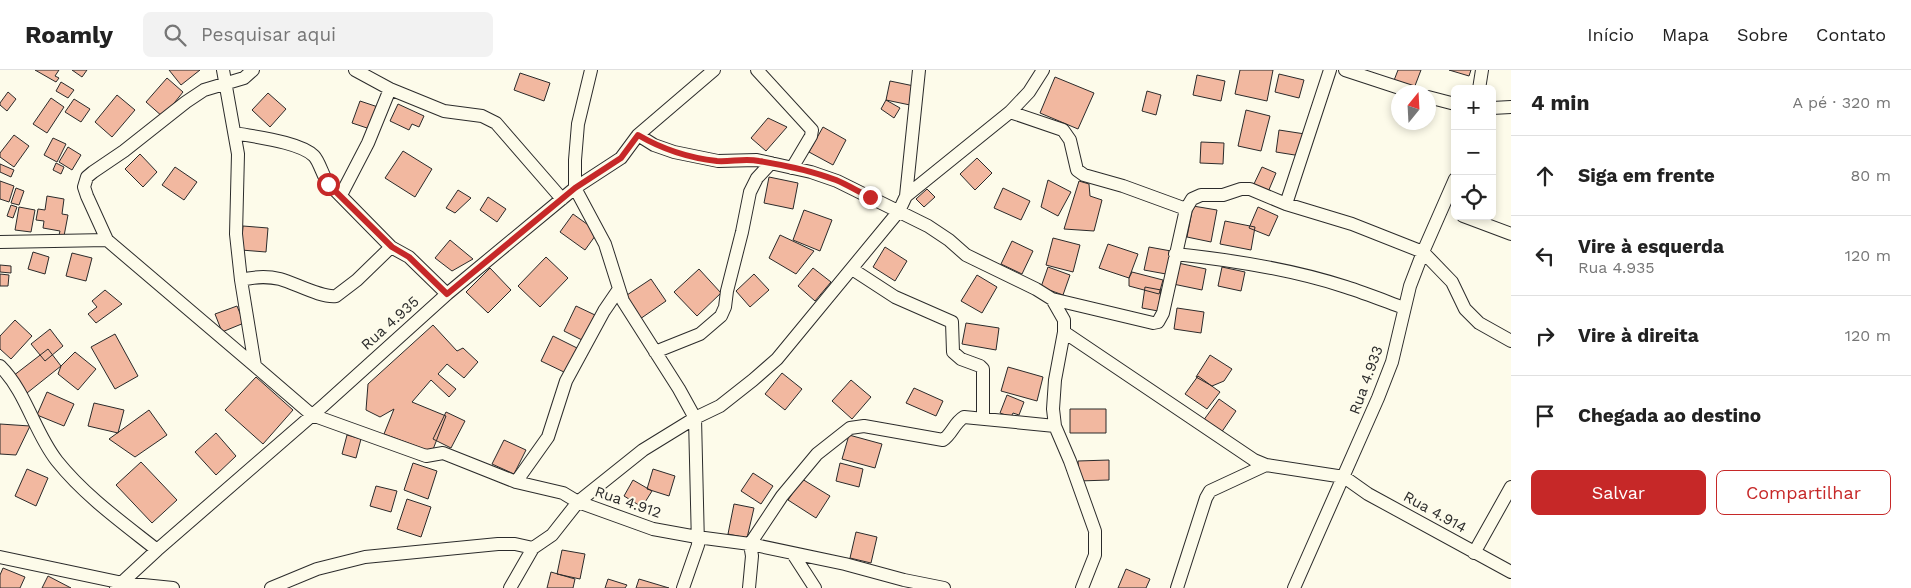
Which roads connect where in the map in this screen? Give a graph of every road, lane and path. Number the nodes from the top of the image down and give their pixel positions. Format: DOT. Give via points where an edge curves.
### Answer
graph roads {
  1 [pos="223,70"];
  2 [pos="253,70"];
  3 [pos="355,70"];
  4 [pos="590,70"];
  5 [pos="714,70"];
  6 [pos="757,70"];
  7 [pos="919,70"];
  8 [pos="1043,70"];
  9 [pos="1330,70"];
  10 [pos="1345,70"];
  11 [pos="1482,70"];
  12 [pos="224,83"];
  13 [pos="1391,85"];
  14 [pos="1479,85"];
  15 [pos="390,89"];
  16 [pos="1436,99"];
  17 [pos="1451,103"];
  18 [pos="1511,107"];
  19 [pos="1496,108"];
  20 [pos="1010,112"];
  21 [pos="235,133"];
  22 [pos="638,135"];
  23 [pos="771,164"];
  24 [pos="792,168"];
  25 [pos="575,188"];
  26 [pos="341,195"];
  27 [pos="906,196"];
  28 [pos="562,199"];
  29 [pos="1286,204"];
  30 [pos="1186,209"];
  31 [pos="899,211"];
  32 [pos="1449,211"];
  33 [pos="1474,220"];
  34 [pos="1511,234"];
  35 [pos="108,240"];
  36 [pos="0,242"];
  37 [pos="392,247"];
  38 [pos="1423,252"];
  39 [pos="1176,254"];
  40 [pos="852,269"];
  41 [pos="241,280"];
  42 [pos="619,289"];
  43 [pos="447,294"];
  44 [pos="1052,299"];
  45 [pos="1404,308"];
  46 [pos="1064,332"];
  47 [pos="1511,341"];
  48 [pos="655,352"];
  49 [pos="0,366"];
  50 [pos="255,366"];
  51 [pos="312,415"];
  52 [pos="696,418"];
  53 [pos="983,419"];
  54 [pos="1056,426"];
  55 [pos="1266,464"];
  56 [pos="1344,478"];
  57 [pos="516,482"];
  58 [pos="1511,487"];
  59 [pos="578,502"];
  60 [pos="697,537"];
  61 [pos="750,544"];
  62 [pos="533,548"];
  63 [pos="157,550"];
  64 [pos="1474,552"];
  65 [pos="793,554"];
  66 [pos="0,557"];
  67 [pos="1511,572"];
  68 [pos="119,585"];
  69 [pos="173,588"];
  70 [pos="271,588"];
  71 [pos="510,588"];
  72 [pos="683,588"];
  73 [pos="749,588"];
  74 [pos="814,588"];
  75 [pos="944,588"];
  76 [pos="1082,588"];
  77 [pos="1177,588"];
  78 [pos="1294,588"];
  1 -- 12 [label="street"];
  2 -- 12 [label="street" via="244,78"];
  3 -- 15 [label="street"];
  4 -- 25 [label="street" via="578,124"];
  5 -- 22 [label="street, Rua 4.935"];
  6 -- 24 [label="street" via="812,130"];
  7 -- 27 [label="street"];
  8 -- 20 [label="street" via="1029,92"];
  9 -- 29 [label="street"];
  10 -- 13 [label="street"];
  11 -- 14 [label="street"];
  12 -- 21 [label="street"];
  12 -- 35 [label="street" via="204,90 186,102 88,177 84,187"];
  15 -- 26 [label="street" via="368,143"];
  15 -- 28 [label="street" via="444,112 482,116 496,123"];
  16 -- 17 [label="street"];
  18 -- 19 [label="street"];
  20 -- 27 [label="street"];
  20 -- 30 [label="street" via="1063,130 1070,140 1077,170 1084,175"];
  21 -- 26 [label="street" via="308,152 315,157 328,184"];
  21 -- 41 [label="street" via="238,154 236,234"];
  22 -- 23 [label="street" via="654,145 687,155 718,161 743,159"];
  22 -- 25 [label="street, Rua 4.935" via="621,158"];
  23 -- 24 [label="street"];
  23 -- 48 [label="street" via="757,178 750,192 721,316 700,334"];
  24 -- 31 [label="street" via="837,180"];
  25 -- 28 [label="street, Rua 4.935"];
  25 -- 42 [label="street" via="605,244"];
  26 -- 37 [label="street"];
  27 -- 31 [label="street"];
  28 -- 43 [label="street, Rua 4.935"];
  29 -- 30 [label="street" via="1241,189 1223,195 1201,195 1192,199"];
  29 -- 38 [label="street" via="1352,224"];
  30 -- 39 [label="street"];
  31 -- 40 [label="street"];
  31 -- 44 [label="street" via="928,226 966,255"];
  32 -- 38 [label="street, Rua 4.933"];
  33 -- 34 [label="street"];
  35 -- 36 [label="street"];
  35 -- 50 [label="street"];
  37 -- 41 [label="street" via="336,296 278,278"];
  37 -- 43 [label="street" via="409,257"];
  38 -- 45 [label="street, Rua 4.933"];
  38 -- 47 [label="street" via="1452,282 1465,309 1479,322"];
  39 -- 44 [label="street" via="1161,318 1153,323"];
  39 -- 45 [label="street" via="1284,270"];
  40 -- 52 [label="street" via="776,360 720,406"];
  40 -- 53 [label="street" via="894,296 952,322 953,352 983,369"];
  41 -- 50 [label="street"];
  42 -- 48 [label="street"];
  42 -- 57 [label="street" via="566,381 548,436"];
  43 -- 51 [label="street, Rua 4.935"];
  44 -- 46 [label="street" via="1064,320"];
  45 -- 56 [label="street, Rua 4.933" via="1392,362"];
  46 -- 54 [label="street" via="1055,380 1053,409"];
  46 -- 55 [label="street" via="1217,436"];
  48 -- 52 [label="street"];
  49 -- 63 [label="street" via="25,400 57,461 115,517"];
  50 -- 51 [label="street"];
  51 -- 57 [label="street, Rua 4.912" via="426,456 443,453"];
  51 -- 63 [label="street, Rua 4.935"];
  52 -- 59 [label="street" via="644,450"];
  52 -- 60 [label="street"];
  53 -- 54 [label="street"];
  53 -- 61 [label="street" via="964,417 942,440 864,426 850,428 817,454 782,496"];
  54 -- 76 [label="street" via="1095,531 1095,555"];
  55 -- 56 [label="street"];
  55 -- 77 [label="street" via="1210,491"];
  56 -- 64 [label="street, Rua 4.914"];
  56 -- 78 [label="street, Rua 4.933"];
  57 -- 59 [label="street, Rua 4.912" via="563,493"];
  58 -- 64 [label="street"];
  59 -- 60 [label="street, Rua 4.912" via="653,529"];
  59 -- 62 [label="street" via="552,535"];
  60 -- 61 [label="street, Rua 4.912"];
  60 -- 72 [label="street" via="698,545"];
  61 -- 65 [label="street, Rua 4.912"];
  61 -- 73 [label="street"];
  62 -- 70 [label="street" via="498,544 365,558 317,569"];
  62 -- 71 [label="street"];
  63 -- 68 [label="street, Rua 4.935"];
  64 -- 67 [label="street, Rua 4.914"];
  65 -- 74 [label="street"];
  65 -- 75 [label="street, Rua 4.912"];
  66 -- 68 [label="street"];
  68 -- 69 [label="street"];
}
